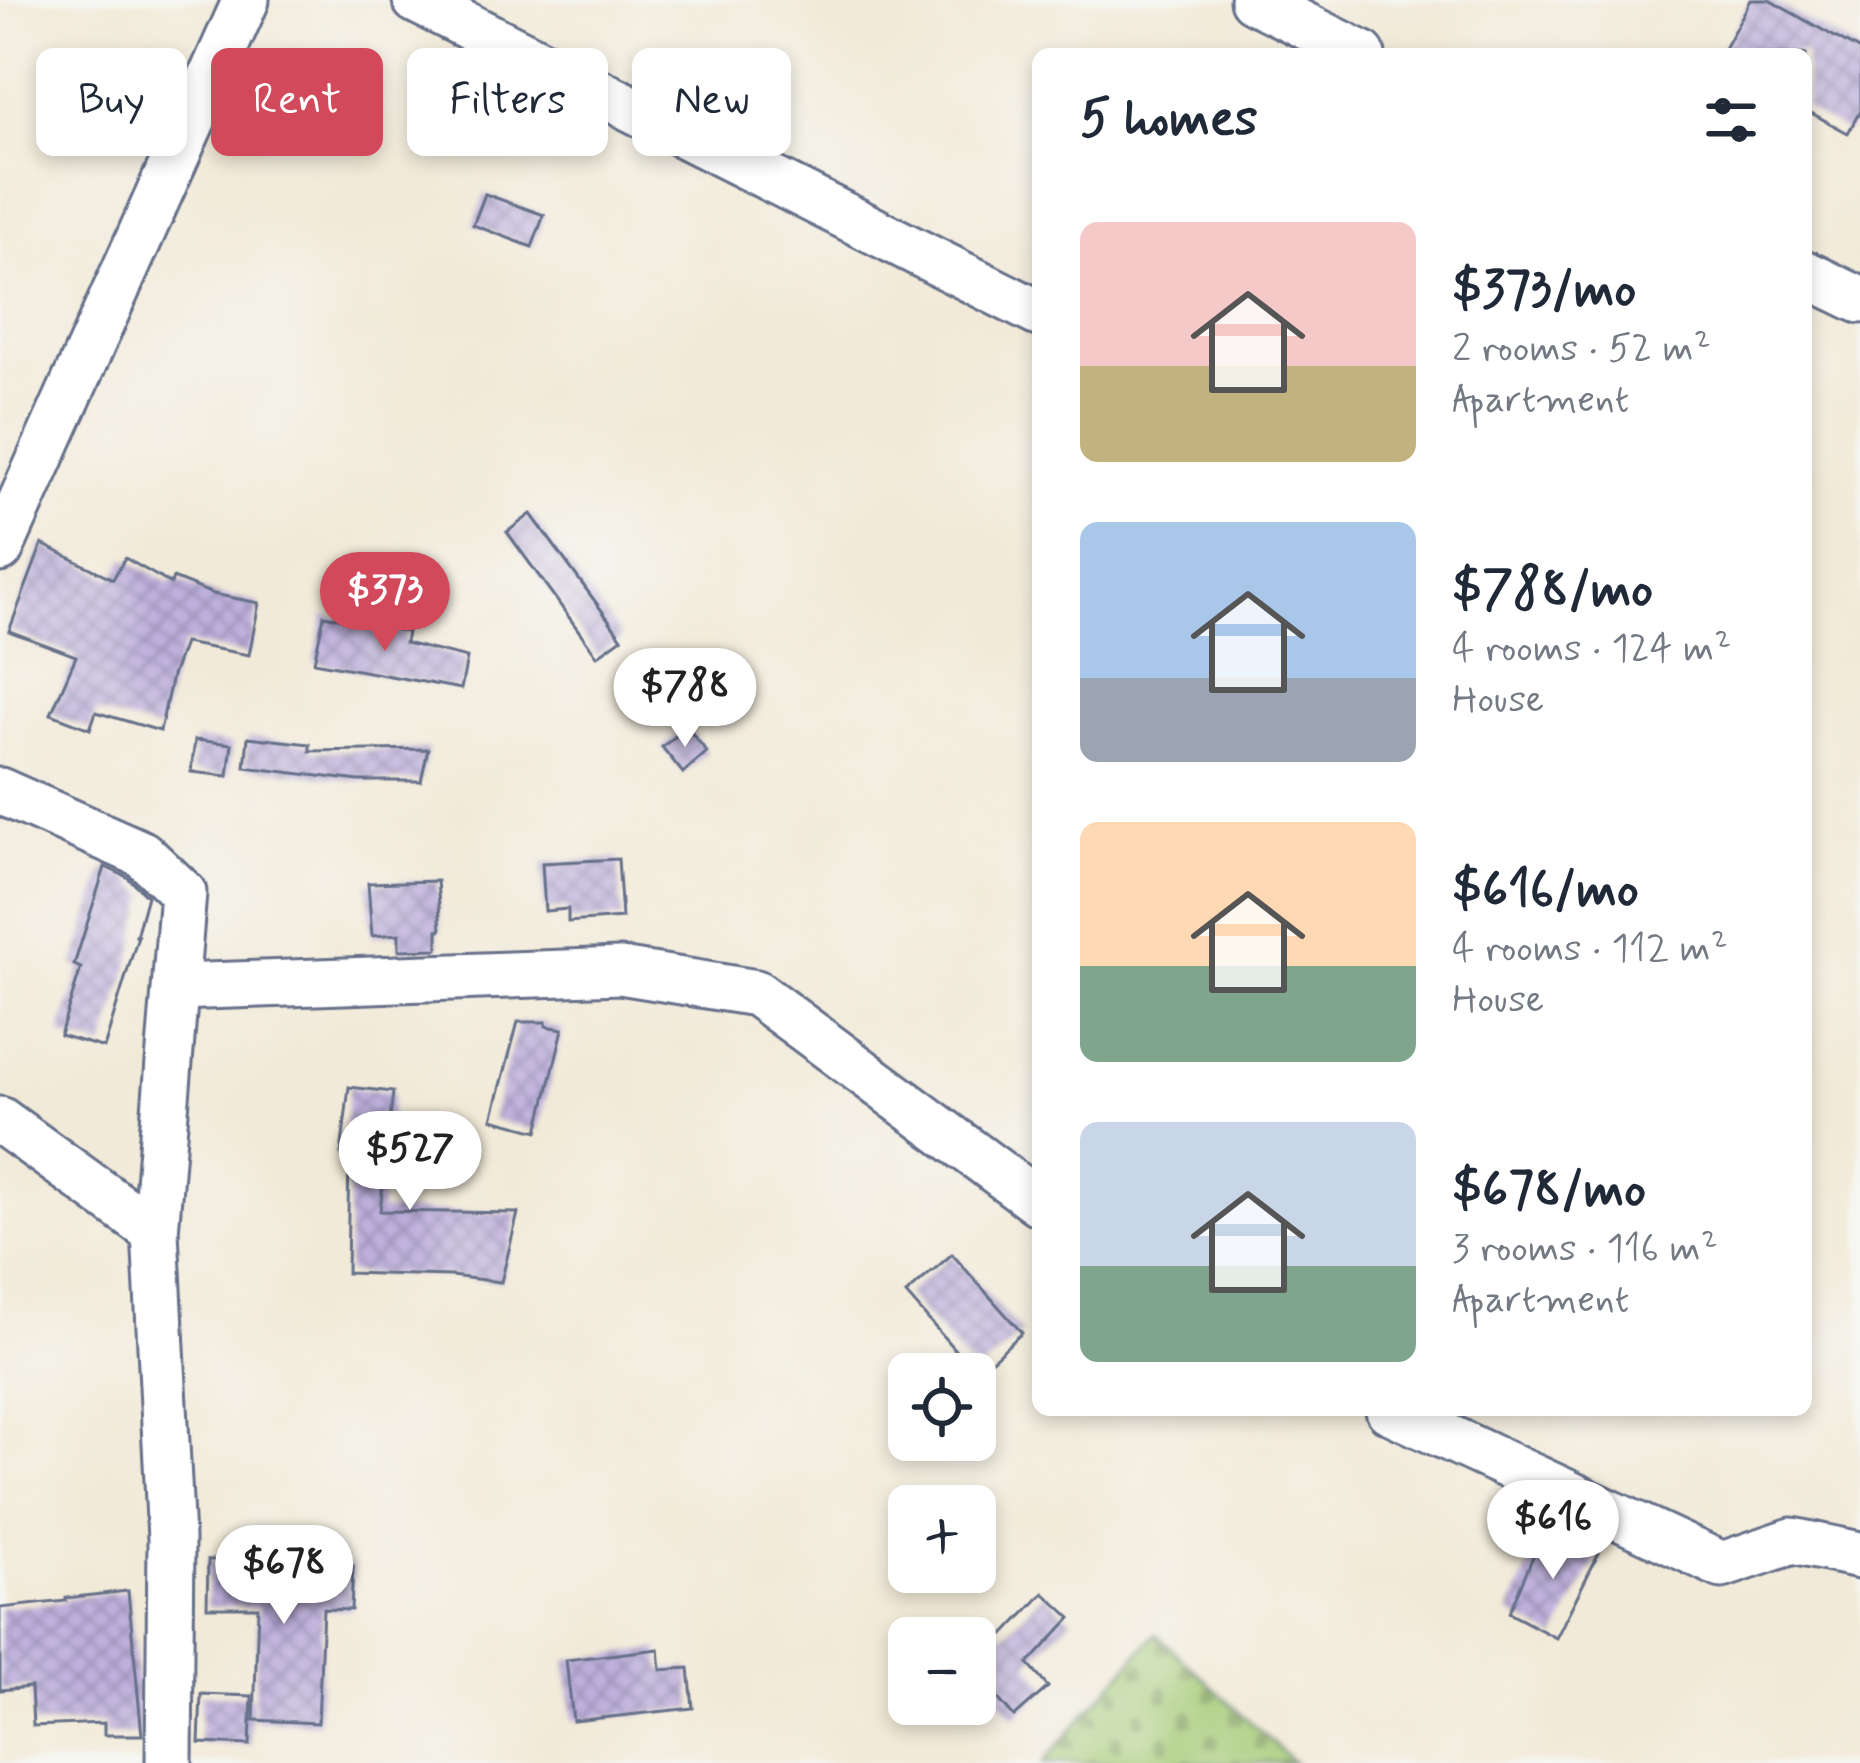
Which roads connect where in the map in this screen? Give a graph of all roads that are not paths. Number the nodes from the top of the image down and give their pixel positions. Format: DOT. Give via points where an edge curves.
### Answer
graph roads {
  1 [pos="246,0"];
  2 [pos="416,0"];
  3 [pos="1253,0"];
  4 [pos="1350,48"];
  5 [pos="1812,277"];
  6 [pos="1860,300"];
  7 [pos="1032,310"];
  8 [pos="0,549"];
  9 [pos="5,806"];
  10 [pos="176,987"];
  11 [pos="0,1120"];
  12 [pos="1032,1198"];
  13 [pos="154,1232"];
  14 [pos="1402,1416"];
  15 [pos="1860,1555"];
  16 [pos="169,1763"];
  1 -- 8 [label="street"];
  2 -- 7 [label="street"];
  3 -- 4 [label="street"];
  5 -- 6 [label="street"];
  9 -- 10 [label="street" via="142,854 183,893"];
  10 -- 12 [label="street" via="620,970 756,993"];
  10 -- 13 [label="street"];
  11 -- 13 [label="street"];
  13 -- 16 [label="street" via="171,1539"];
  14 -- 15 [label="street" via="1721,1565 1792,1540"];
}
